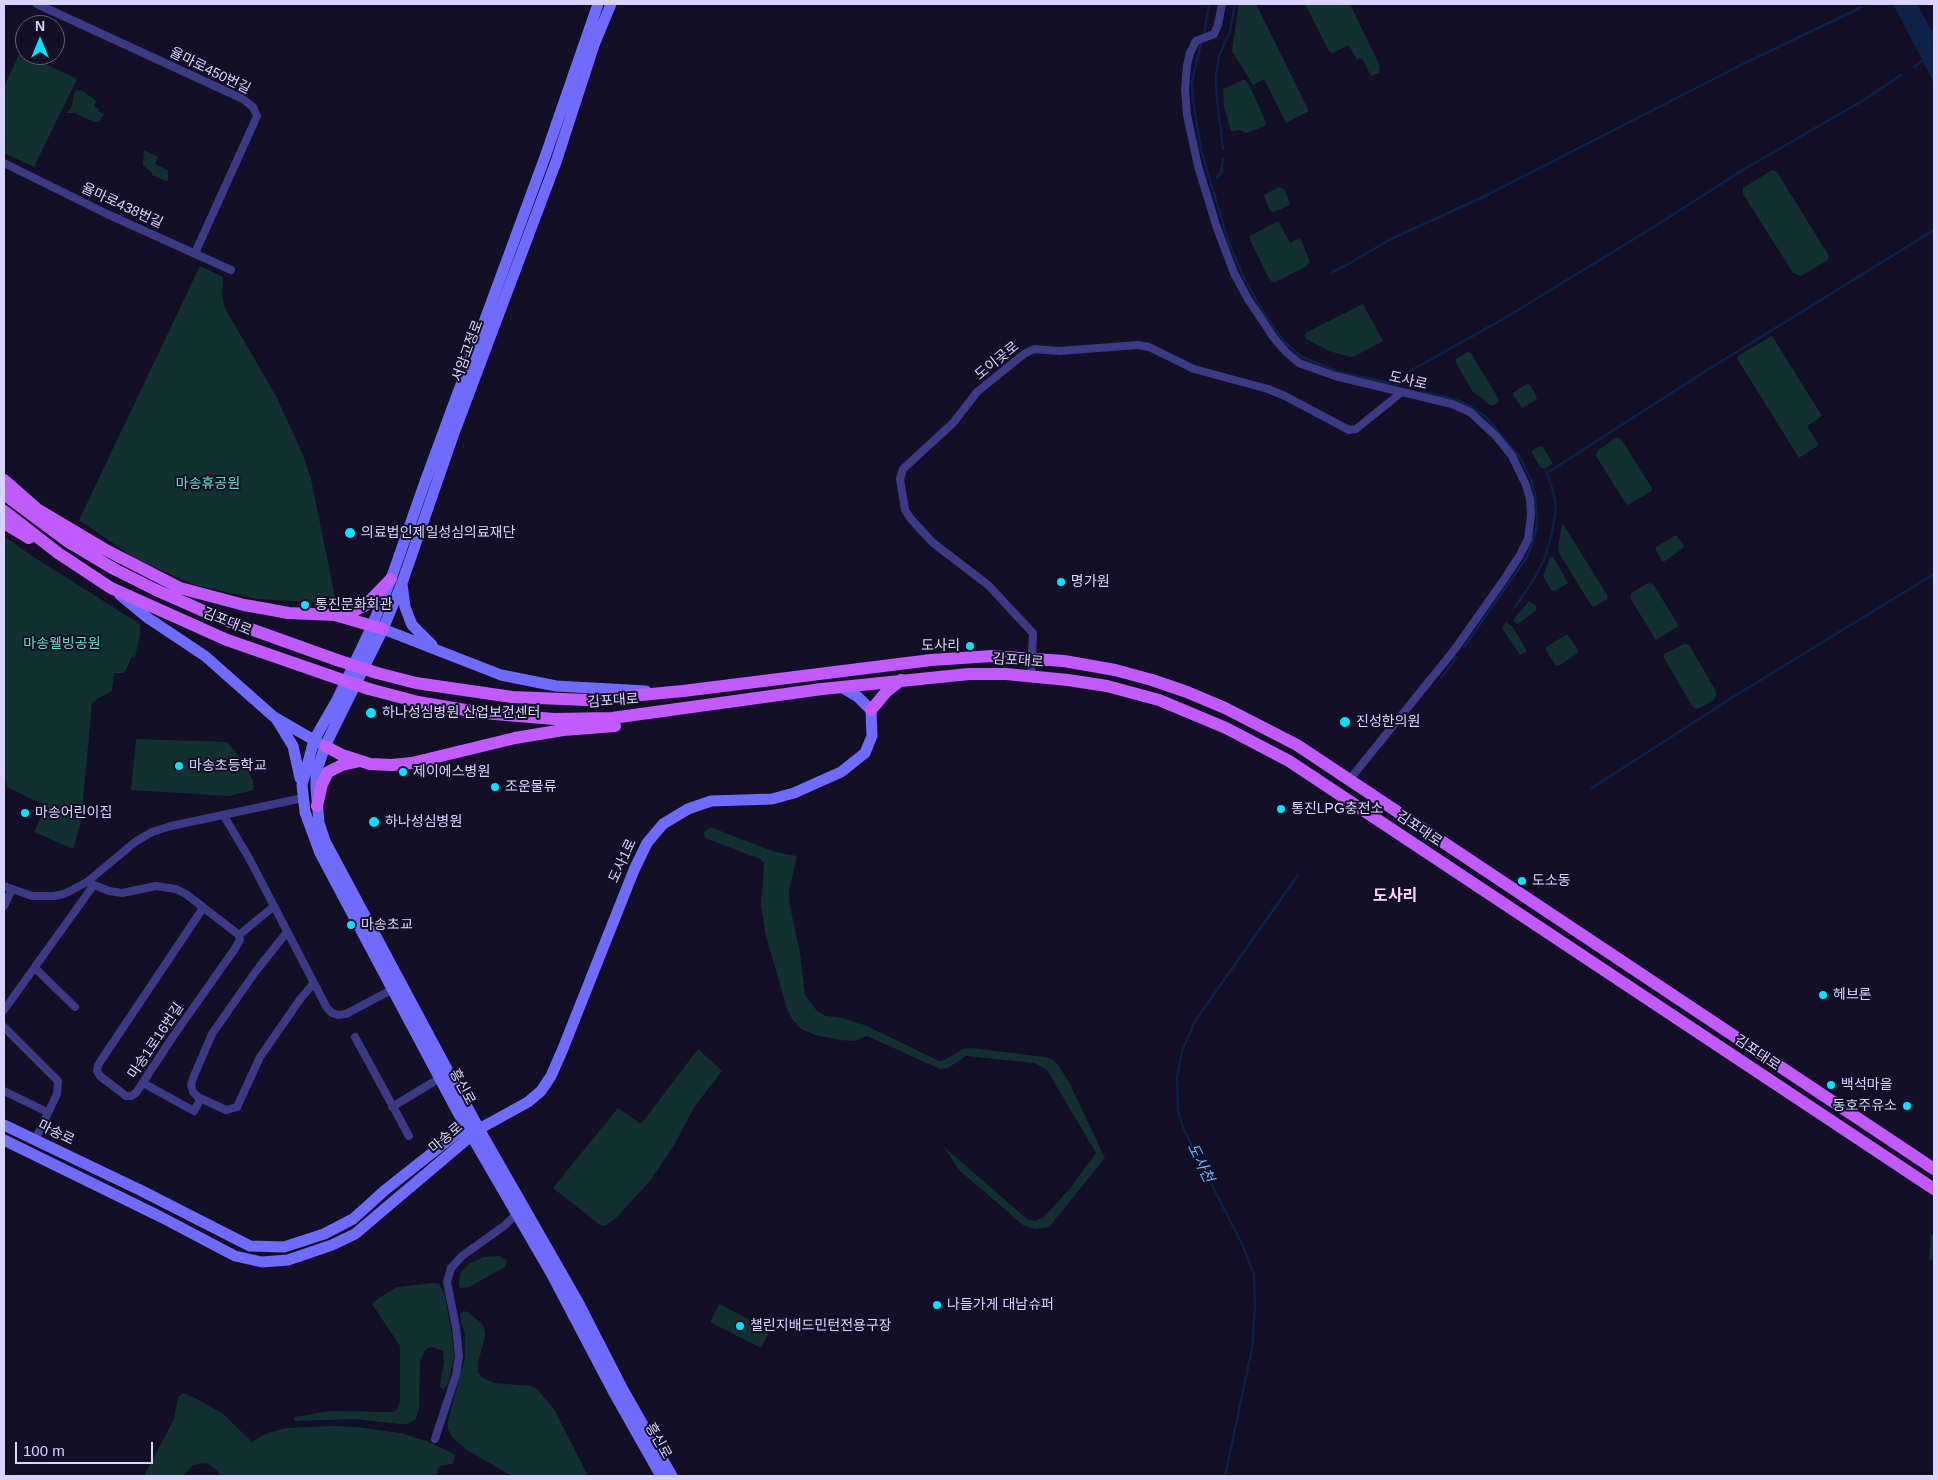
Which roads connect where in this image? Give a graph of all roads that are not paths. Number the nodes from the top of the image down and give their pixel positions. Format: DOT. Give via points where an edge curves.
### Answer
graph roads {
  1 [pos="37,4"];
  2 [pos="598,4"];
  3 [pos="611,4"];
  4 [pos="1222,4"];
  5 [pos="4,163"];
  6 [pos="195,253"];
  7 [pos="231,270"];
  8 [pos="1402,392"];
  9 [pos="4,480"];
  10 [pos="4,494"];
  11 [pos="35,508"];
  12 [pos="4,511"];
  13 [pos="4,523"];
  14 [pos="67,541"];
  15 [pos="58,553"];
  16 [pos="396,581"];
  17 [pos="111,588"];
  18 [pos="335,615"];
  19 [pos="378,628"];
  20 [pos="442,652"];
  21 [pos="1032,658"];
  22 [pos="1031,676"];
  23 [pos="901,680"];
  24 [pos="843,688"];
  25 [pos="672,692"];
  26 [pos="342,703"];
  27 [pos="678,709"];
  28 [pos="871,710"];
  29 [pos="274,717"];
  30 [pos="320,743"];
  31 [pos="361,761"];
  32 [pos="1350,780"];
  33 [pos="302,786"];
  34 [pos="303,798"];
  35 [pos="317,806"];
  36 [pos="224,816"];
  37 [pos="90,884"];
  38 [pos="8,887"];
  39 [pos="4,906"];
  40 [pos="273,907"];
  41 [pos="204,908"];
  42 [pos="287,932"];
  43 [pos="239,935"];
  44 [pos="35,968"];
  45 [pos="313,984"];
  46 [pos="393,989"];
  47 [pos="75,1007"];
  48 [pos="4,1010"];
  49 [pos="4,1027"];
  50 [pos="355,1037"];
  51 [pos="440,1078"];
  52 [pos="143,1083"];
  53 [pos="4,1091"];
  54 [pos="201,1098"];
  55 [pos="392,1107"];
  56 [pos="48,1112"];
  57 [pos="4,1125"];
  58 [pos="472,1130"];
  59 [pos="409,1136"];
  60 [pos="4,1140"];
  61 [pos="35,1140"];
  62 [pos="1934,1169"];
  63 [pos="1934,1189"];
  64 [pos="521,1210"];
  65 [pos="435,1439"];
  66 [pos="661,1476"];
  67 [pos="672,1476"];
  1 -- 6 [label="street, 율마로450번길" via="243,99 253,107 257,116"];
  2 -- 16 [label="main road, 서암고정로" via="425,482"];
  3 -- 16 [label="main road, 서암고정로" via="594,45 556,162"];
  4 -- 8 [label="street, 도사로" via="1214,34 1193,46 1185,90 1204,188 1234,273 1262,323 1299,363 1334,376"];
  5 -- 6 [label="street, 율마로438번길"];
  6 -- 7 [label="street, 율마로438번길"];
  8 -- 21 [label="street, 도이곶로" via="1356,429 1349,430 1268,389 1194,369 1149,348 1029,350 978,392 953,423 903,469 900,479 905,510 911,520 932,542 984,582 1033,633"];
  8 -- 32 [label="street, 도사로" via="1452,404 1470,412 1496,436 1512,456 1526,485 1532,515 1528,539 1520,555 1455,649"];
  9 -- 11 [label="main road"];
  10 -- 14 [label="main road, 김포대로"];
  11 -- 14 [label="main road"];
  11 -- 18 [label="main road" via="104,549 180,588 251,606"];
  12 -- 15 [label="main road, 김포대로"];
  13 -- 15 [label="main road"];
  14 -- 25 [label="main road, 김포대로, bridge" via="122,573 217,617 337,660 416,683 512,697 588,700"];
  15 -- 17 [label="main road, 김포대로"];
  16 -- 18 [label="main road" via="366,605"];
  16 -- 19 [label="main road, 서암고정로"];
  16 -- 20 [label="main road" via="412,625"];
  17 -- 27 [label="main road, 김포대로, bridge" via="227,640 369,689 418,702 483,713 554,718 612,718"];
  17 -- 29 [label="main road" via="148,618 205,656"];
  18 -- 19 [label="main road"];
  19 -- 20 [label="main road"];
  19 -- 26 [label="main road, 서암고정로"];
  20 -- 25 [label="main road" via="501,675 556,686"];
  21 -- 22 [label="street, 도이곶로"];
  21 -- 25 [label="main road, 김포대로" via="957,657"];
  21 -- 32 [label="main road, 김포대로" via="1115,670 1187,692 1274,732"];
  22 -- 23 [label="main road, 김포대로" via="969,674"];
  22 -- 63 [label="main road, 김포대로" via="1107,686 1144,695 1203,717 1269,750"];
  23 -- 24 [label="main road, 김포대로"];
  23 -- 28 [label="main road"];
  24 -- 27 [label="main road, 김포대로"];
  24 -- 28 [label="main road"];
  26 -- 30 [label="main road, 흥신로"];
  27 -- 31 [label="main road" via="624,725 515,738 412,764"];
  28 -- 58 [label="main road, 도사1로" via="871,742 860,759 841,772 782,797 721,800 698,805 677,814 656,831 634,870 546,1085 528,1102"];
  29 -- 30 [label="main road"];
  29 -- 33 [label="main road" via="294,746"];
  30 -- 31 [label="main road"];
  30 -- 33 [label="main road, 흥신로" via="308,758"];
  30 -- 35 [label="main road, 흥신로" via="316,773"];
  31 -- 35 [label="main road" via="328,772"];
  32 -- 62 [label="main road, 김포대로"];
  33 -- 34 [label="main road, 흥신로"];
  34 -- 36 [label="street"];
  34 -- 46 [label="main road, 흥신로" via="308,824 320,853"];
  35 -- 58 [label="main road, 흥신로" via="325,841"];
  36 -- 37 [label="street" via="152,832 135,842"];
  36 -- 40 [label="street"];
  37 -- 38 [label="street" via="54,896 32,896"];
  37 -- 41 [label="street" via="109,892 156,886 176,889"];
  37 -- 44 [label="street"];
  38 -- 39 [label="street"];
  40 -- 42 [label="street"];
  40 -- 43 [label="street"];
  41 -- 43 [label="street"];
  41 -- 52 [label="street, 마송1로16번길" via="98,1066 100,1076 126,1096 136,1093"];
  42 -- 45 [label="street"];
  42 -- 54 [label="street" via="212,1034 191,1085 193,1092"];
  43 -- 52 [label="street, 마송1로16번길" via="240,940 234,950"];
  44 -- 47 [label="street"];
  44 -- 48 [label="street"];
  45 -- 46 [label="street" via="327,1008 338,1015 346,1014"];
  45 -- 54 [label="street" via="260,1057 237,1107 226,1110"];
  46 -- 51 [label="main road, 흥신로"];
  49 -- 56 [label="street" via="58,1081 57,1094"];
  50 -- 55 [label="street"];
  51 -- 55 [label="street"];
  51 -- 58 [label="main road, 흥신로"];
  52 -- 54 [label="street" via="194,1111"];
  53 -- 56 [label="street, 마송로"];
  55 -- 59 [label="street"];
  56 -- 61 [label="street"];
  57 -- 61 [label="main road, 마송로"];
  58 -- 60 [label="main road, 마송로" via="355,1234 288,1260 262,1262 235,1256 153,1212"];
  58 -- 61 [label="main road, 마송로" via="384,1191 353,1219 324,1234 284,1247 250,1246"];
  58 -- 64 [label="main road, 흥신로"];
  64 -- 65 [label="street" via="451,1268 447,1282 459,1356"];
  64 -- 66 [label="main road, 흥신로"];
  64 -- 67 [label="main road, 흥신로"];
}
